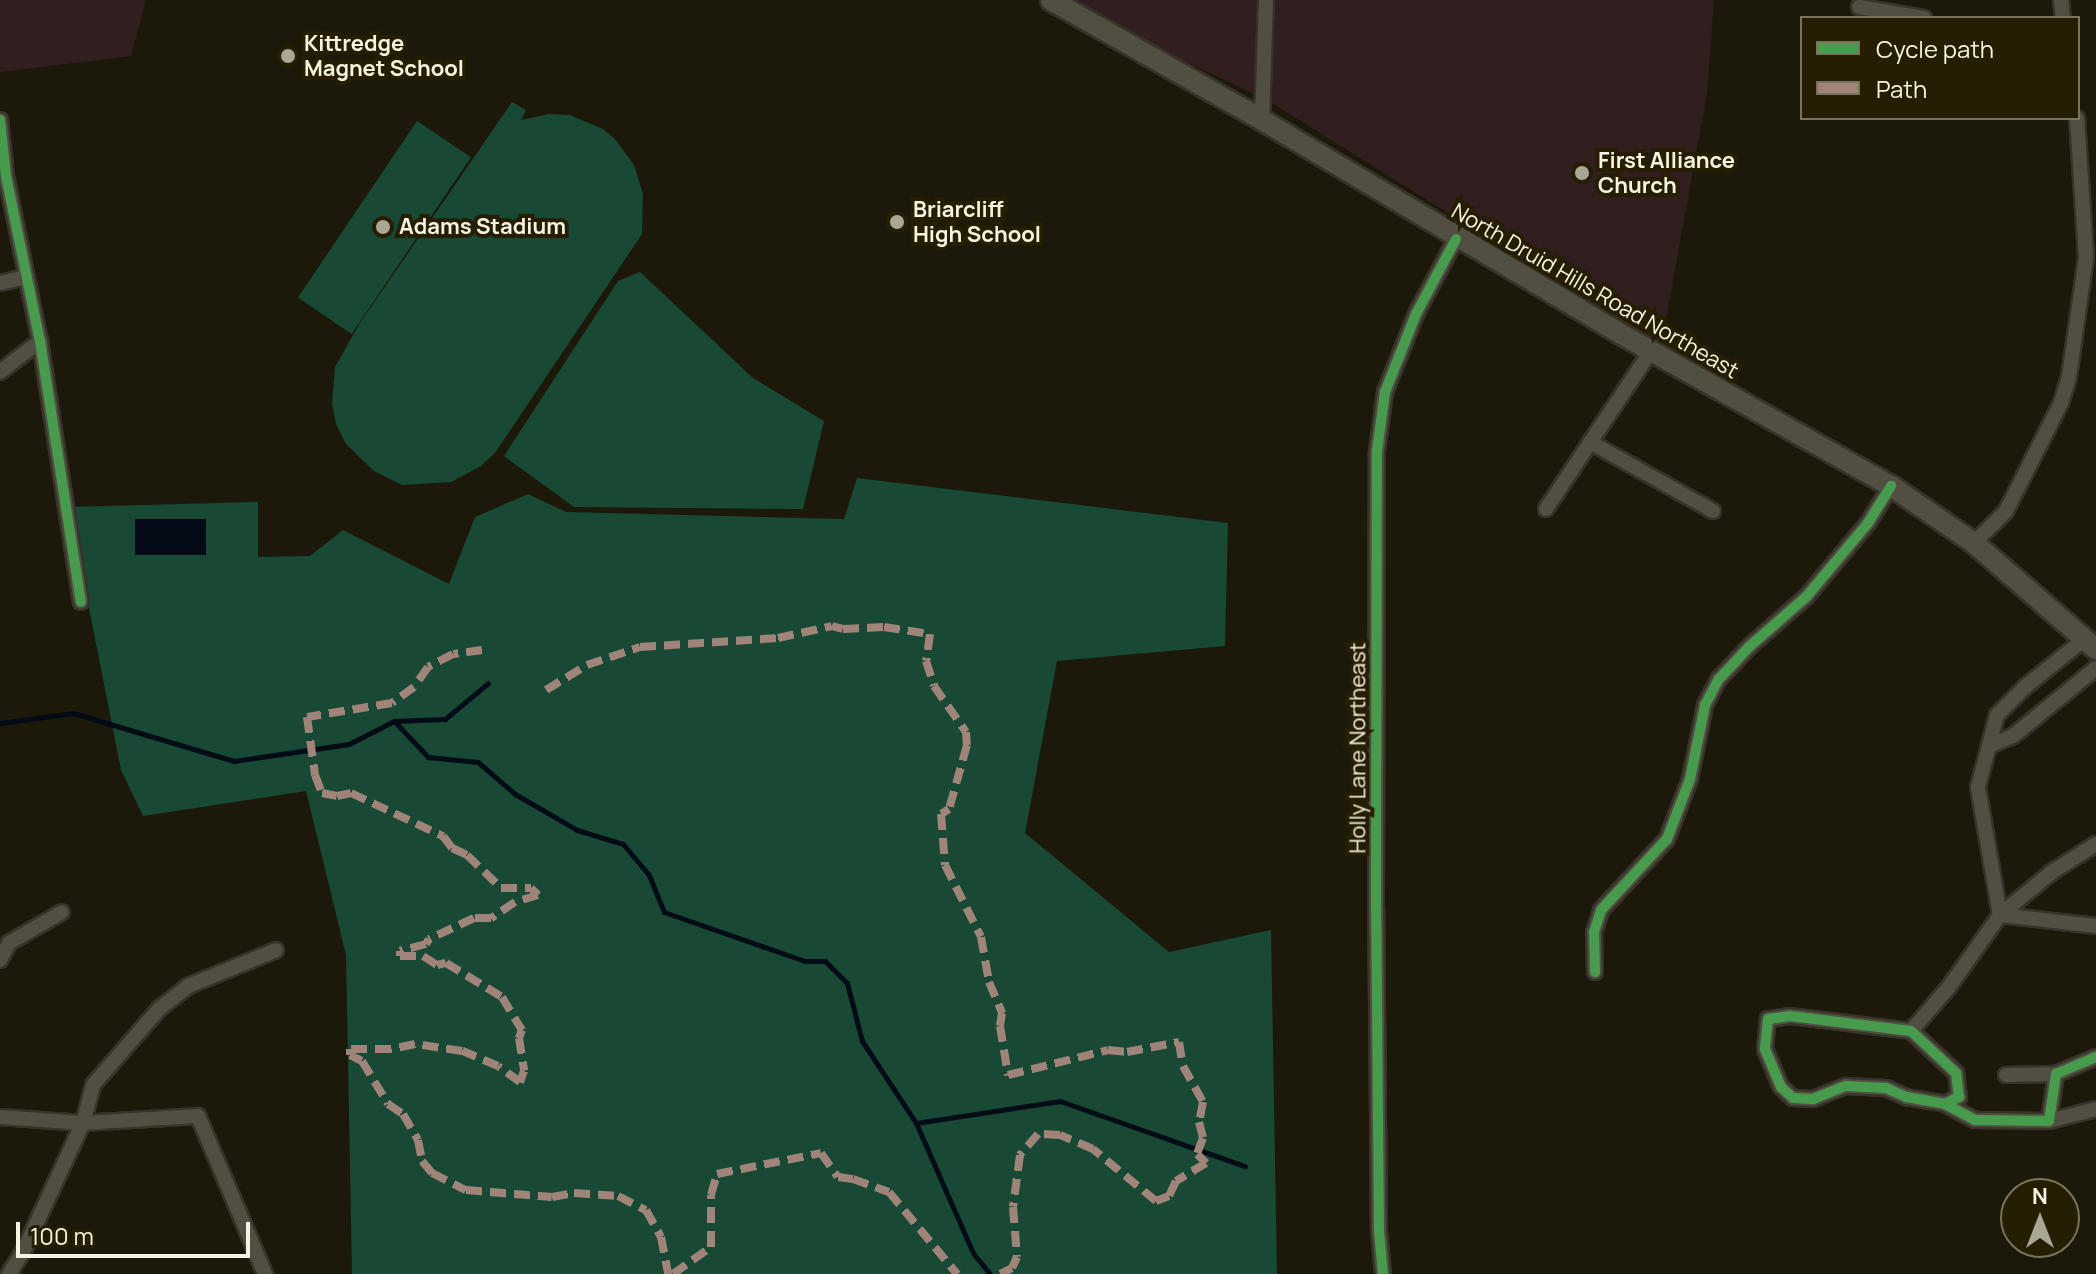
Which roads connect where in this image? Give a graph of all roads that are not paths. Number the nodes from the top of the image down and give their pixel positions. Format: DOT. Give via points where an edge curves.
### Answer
graph roads {
  1 [pos="1051,0"];
  2 [pos="1266,0"];
  3 [pos="1859,7"];
  4 [pos="1912,16"];
  5 [pos="0,120"];
  6 [pos="1262,120"];
  7 [pos="2077,120"];
  8 [pos="3,177"];
  9 [pos="1456,239"];
  10 [pos="26,277"];
  11 [pos="0,283"];
  12 [pos="40,341"];
  13 [pos="1651,351"];
  14 [pos="0,372"];
  15 [pos="1590,442"];
  16 [pos="1891,486"];
  17 [pos="1546,509"];
  18 [pos="1713,511"];
  19 [pos="1974,543"];
  20 [pos="81,602"];
  21 [pos="2091,644"];
  22 [pos="2096,668"];
  23 [pos="1989,746"];
  24 [pos="2096,844"];
  25 [pos="62,912"];
  26 [pos="2000,915"];
  27 [pos="2096,926"];
  28 [pos="276,950"];
  29 [pos="0,960"];
  30 [pos="1595,972"];
  31 [pos="1911,1031"];
  32 [pos="2096,1057"];
  33 [pos="2056,1074"];
  34 [pos="2006,1075"];
  35 [pos="1945,1104"];
  36 [pos="2096,1109"];
  37 [pos="0,1117"];
  38 [pos="2049,1121"];
  39 [pos="83,1123"];
  40 [pos="9,1274"];
  41 [pos="265,1274"];
  42 [pos="1383,1274"];
  1 -- 6 [label="main road, North Druid Hills Road Northeast"];
  2 -- 6 [label="street"];
  3 -- 4 [label="street"];
  5 -- 8 [label="street"];
  6 -- 9 [label="main road, North Druid Hills Road Northeast"];
  7 -- 19 [label="street" via="2086,257 2069,377 2006,511"];
  8 -- 10 [label="street"];
  9 -- 13 [label="main road, North Druid Hills Road Northeast"];
  9 -- 42 [label="street, Holly Lane Northeast" via="1416,314 1385,392 1377,451 1376,909"];
  10 -- 11 [label="street"];
  10 -- 12 [label="street"];
  12 -- 14 [label="street"];
  12 -- 20 [label="street"];
  13 -- 15 [label="street"];
  13 -- 16 [label="main road, North Druid Hills Road Northeast"];
  15 -- 17 [label="street"];
  15 -- 18 [label="street"];
  16 -- 19 [label="main road, North Druid Hills Road Northeast"];
  16 -- 30 [label="street" via="1868,523 1807,596 1719,679 1705,705 1690,779 1667,839 1601,910 1594,932"];
  19 -- 21 [label="main road, North Druid Hills Road Northeast"];
  21 -- 23 [label="street" via="2026,686 1997,715"];
  22 -- 23 [label="street" via="2013,736"];
  23 -- 26 [label="street" via="1978,787 1979,809"];
  24 -- 26 [label="street"];
  25 -- 29 [label="street" via="9,943"];
  26 -- 27 [label="street"];
  26 -- 31 [label="street"];
  28 -- 39 [label="street" via="188,986 159,1009 93,1085"];
  31 -- 35 [label="street" via="1956,1073 1959,1097"];
  31 -- 35 [label="street" via="1790,1016 1768,1019 1765,1049 1781,1087 1793,1098 1813,1099 1846,1086 1886,1088"];
  32 -- 33 [label="street"];
  33 -- 34 [label="street"];
  33 -- 38 [label="street"];
  35 -- 38 [label="street" via="1975,1120"];
  36 -- 38 [label="street"];
  37 -- 39 [label="street"];
  39 -- 40 [label="street"];
  39 -- 41 [label="street" via="198,1116"];
}
